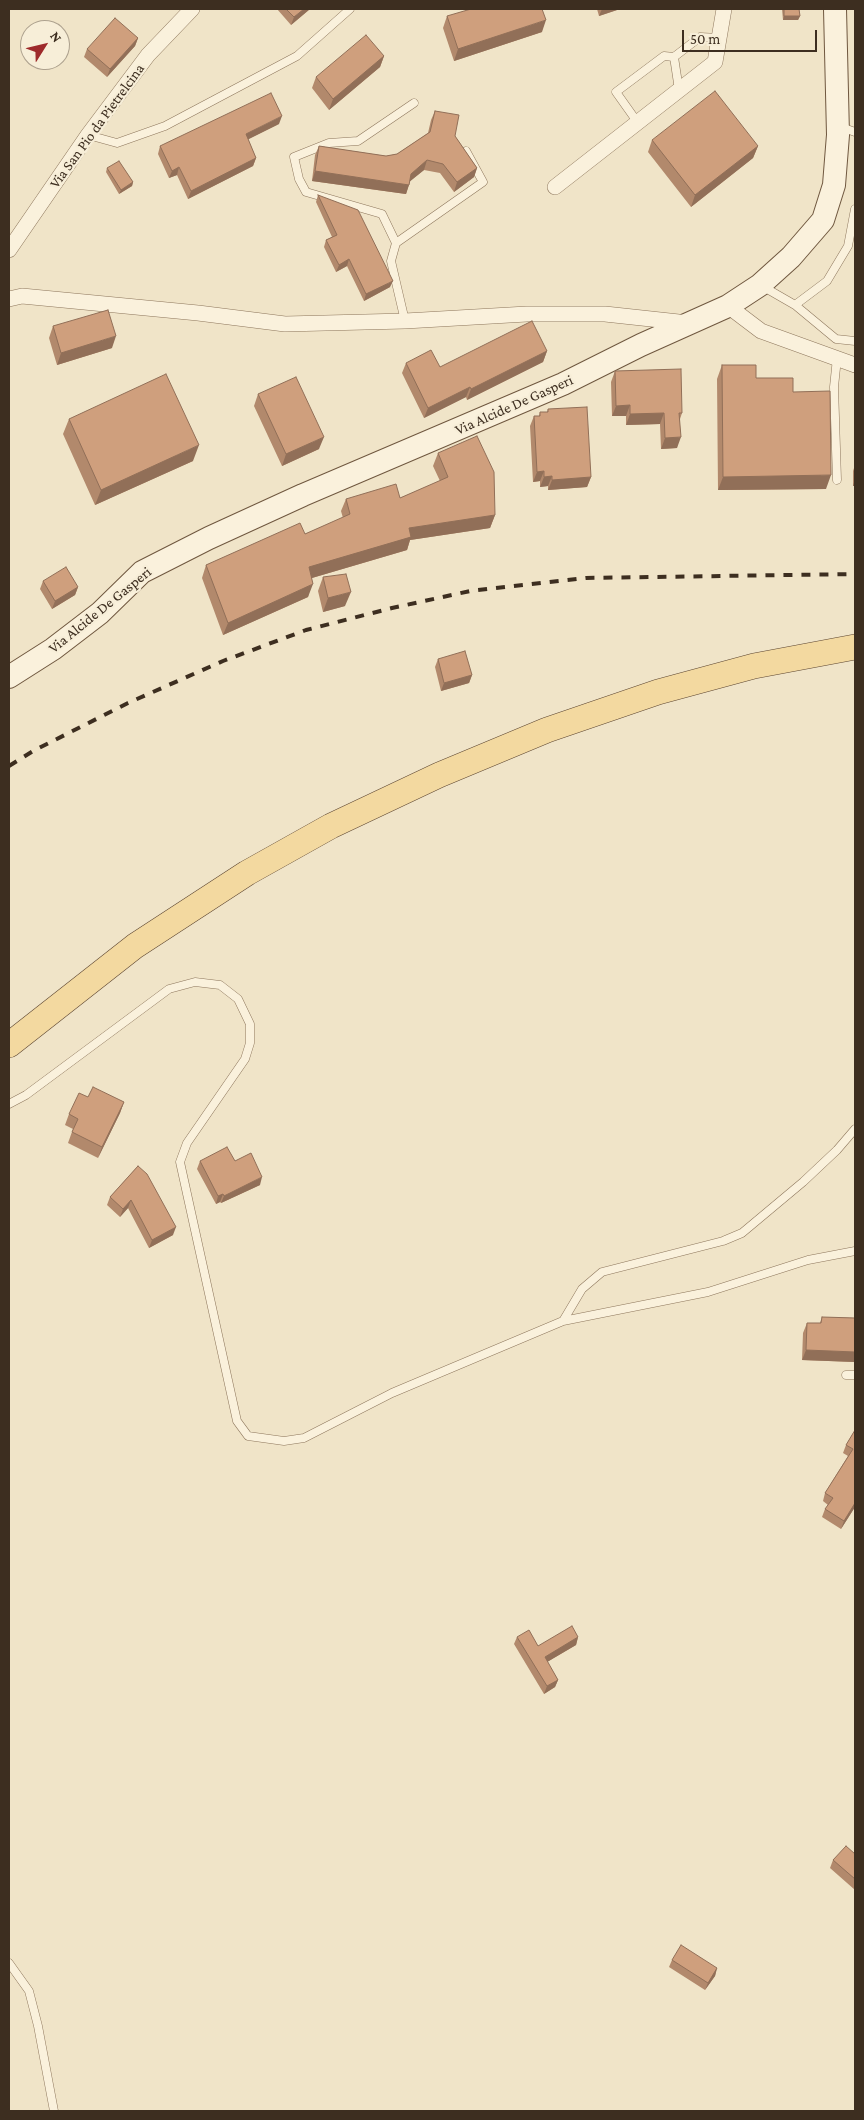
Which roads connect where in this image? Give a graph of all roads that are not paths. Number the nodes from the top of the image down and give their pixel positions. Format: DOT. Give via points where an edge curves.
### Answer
graph roads {
  1 [pos="192,9"];
  2 [pos="350,9"];
  3 [pos="724,9"];
  4 [pos="835,9"];
  5 [pos="719,38"];
  6 [pos="674,56"];
  7 [pos="679,90"];
  8 [pos="414,103"];
  9 [pos="638,123"];
  10 [pos="846,129"];
  11 [pos="88,135"];
  12 [pos="466,151"];
  13 [pos="554,187"];
  14 [pos="855,209"];
  15 [pos="396,243"];
  16 [pos="9,250"];
  17 [pos="760,286"];
  18 [pos="9,299"];
  19 [pos="728,306"];
  20 [pos="795,306"];
  21 [pos="405,321"];
  22 [pos="692,323"];
  23 [pos="855,341"];
  24 [pos="837,358"];
  25 [pos="855,365"];
  26 [pos="836,480"];
  27 [pos="855,648"];
  28 [pos="9,677"];
  29 [pos="9,1046"];
  30 [pos="9,1104"];
  31 [pos="855,1129"];
  32 [pos="855,1251"];
  33 [pos="564,1321"];
  34 [pos="846,1375"];
  35 [pos="855,1375"];
  36 [pos="9,1963"];
  37 [pos="54,2111"];
  1 -- 11 [label="street, Via San Pio da Pietrelcina" via="148,55"];
  2 -- 11 [label="lane" via="297,56 165,126 117,143"];
  3 -- 5 [label="street"];
  4 -- 10 [label="main road, Via Alcide De Gasperi"];
  5 -- 6 [label="lane" via="700,37"];
  5 -- 7 [label="street" via="715,62"];
  6 -- 7 [label="lane"];
  6 -- 9 [label="lane" via="664,56 616,92"];
  7 -- 9 [label="street"];
  8 -- 15 [label="lane" via="358,141 329,143 294,157 306,192 382,214"];
  9 -- 13 [label="street"];
  10 -- 17 [label="main road, Via Alcide De Gasperi" via="823,220"];
  11 -- 16 [label="street, Via San Pio da Pietrelcina"];
  12 -- 15 [label="lane" via="483,182"];
  14 -- 20 [label="lane" via="848,246 827,281"];
  15 -- 21 [label="lane" via="391,261"];
  17 -- 19 [label="main road, Via Alcide De Gasperi"];
  17 -- 20 [label="lane"];
  18 -- 21 [label="street" via="22,296 285,324"];
  19 -- 22 [label="main road, Via Alcide De Gasperi"];
  19 -- 24 [label="street" via="761,331"];
  20 -- 23 [label="lane" via="836,339"];
  21 -- 22 [label="street" via="527,314 605,314"];
  22 -- 28 [label="main road, Via Alcide De Gasperi" via="563,384 303,495 142,572 100,613 53,650"];
  24 -- 25 [label="street"];
  24 -- 26 [label="lane" via="834,387"];
  27 -- 29 [label="main road" via="754,666 658,692 547,730 439,775 331,826 247,873 134,946"];
  30 -- 33 [label="lane" via="26,1095 169,989 195,982 220,985 238,999 250,1024 250,1043 245,1059 187,1142 180,1162 237,1422 248,1436 284,1441 304,1438 392,1393"];
  31 -- 33 [label="lane" via="803,1182 742,1233 723,1241 602,1272 582,1289"];
  32 -- 33 [label="lane" via="808,1260 708,1292"];
  34 -- 35 [label="lane"];
  36 -- 37 [label="lane" via="29,1991"];
}
